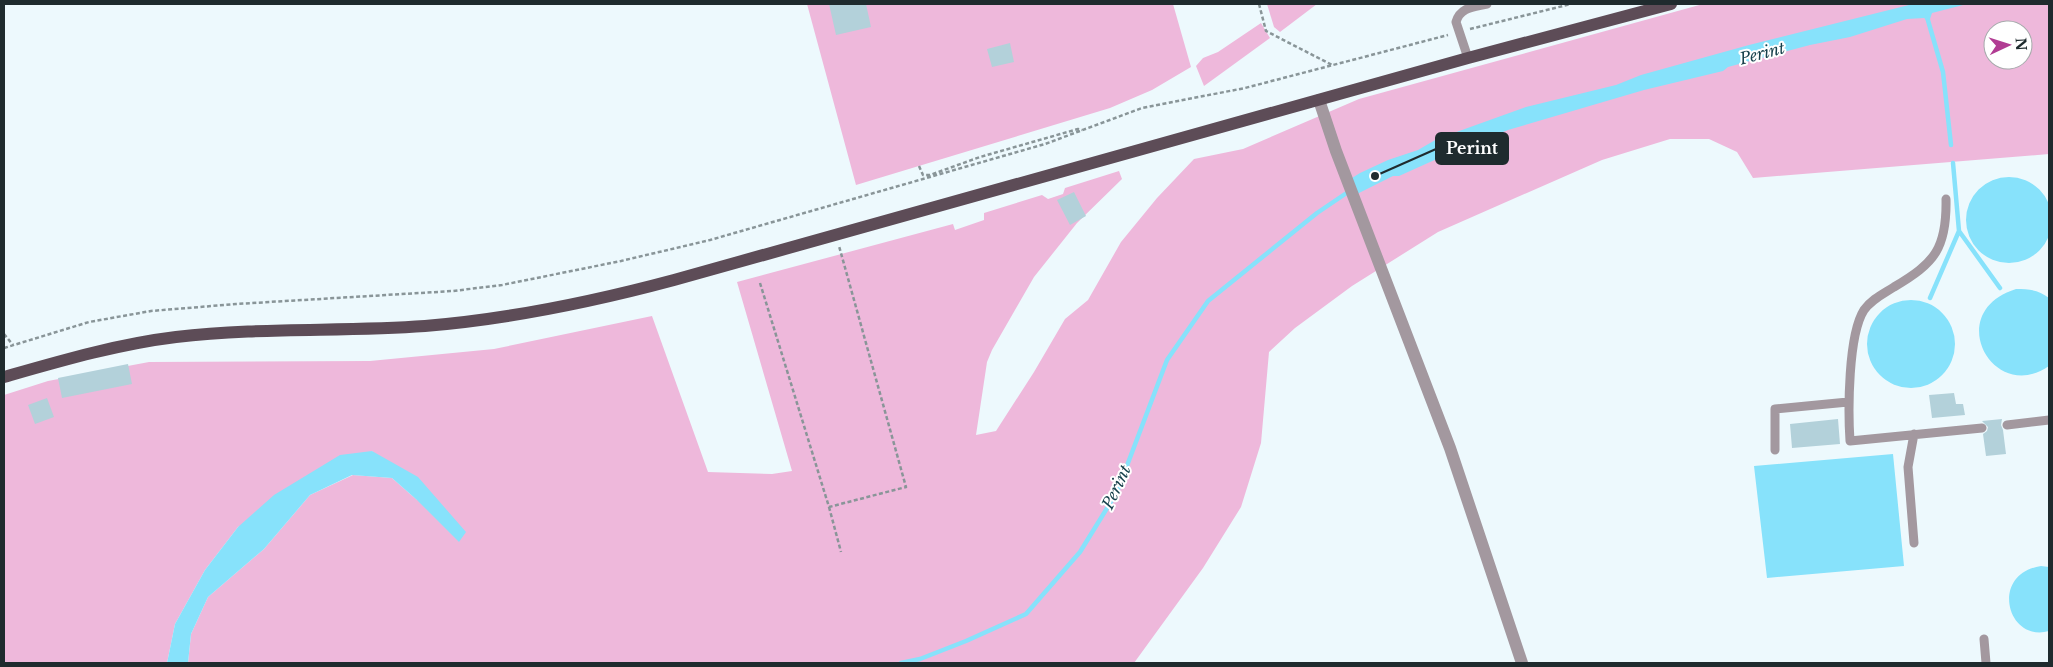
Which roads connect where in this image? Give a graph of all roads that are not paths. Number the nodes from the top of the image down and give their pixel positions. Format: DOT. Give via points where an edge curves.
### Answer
graph roads {
  1 [pos="1487,4"];
  2 [pos="1671,4"];
  3 [pos="1472,6"];
  4 [pos="1468,58"];
  5 [pos="1319,100"];
  6 [pos="1946,199"];
  7 [pos="4,377"];
  8 [pos="1848,402"];
  9 [pos="2049,420"];
  10 [pos="2007,426"];
  11 [pos="1982,428"];
  12 [pos="1914,434"];
  13 [pos="1775,450"];
  14 [pos="1914,543"];
  15 [pos="1984,639"];
  16 [pos="1522,663"];
  17 [pos="1986,663"];
  1 -- 3 [label="lane"];
  2 -- 4 [label="main road"];
  3 -- 4 [label="lane" via="1461,11 1456,22"];
  4 -- 5 [label="main road"];
  5 -- 7 [label="main road" via="597,299 506,317 427,326 229,332 176,337 102,351"];
  5 -- 16 [label="street" via="1450,448"];
  6 -- 8 [label="lane" via="1945,228 1936,252 1917,274 1875,298 1860,320"];
  8 -- 12 [label="lane" via="1850,441"];
  8 -- 13 [label="lane" via="1775,408"];
  9 -- 10 [label="lane"];
  11 -- 12 [label="lane"];
  12 -- 14 [label="lane" via="1908,467"];
  15 -- 17 [label="lane"];
}
